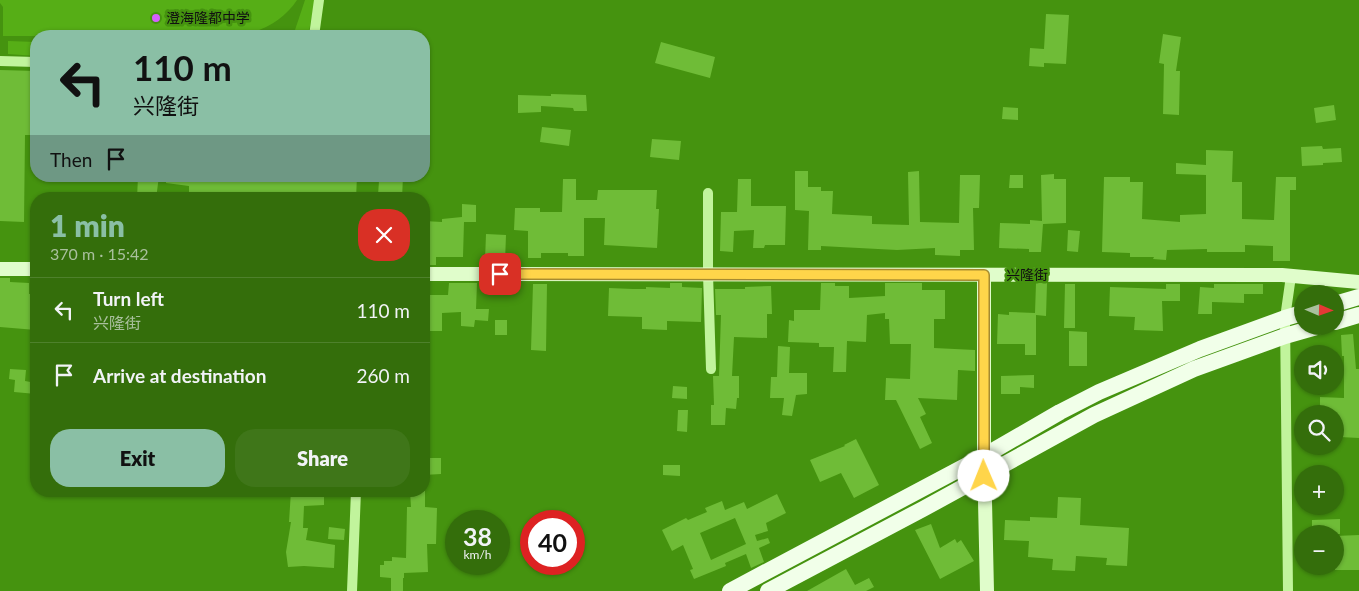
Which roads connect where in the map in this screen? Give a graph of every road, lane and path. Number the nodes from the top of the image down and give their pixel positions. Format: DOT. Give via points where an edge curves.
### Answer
graph roads {
  1 [pos="319,0"];
  2 [pos="315,30"];
  3 [pos="0,61"];
  4 [pos="30,62"];
  5 [pos="708,193"];
  6 [pos="0,269"];
  7 [pos="30,269"];
  8 [pos="430,274"];
  9 [pos="708,274"];
  10 [pos="984,275"];
  11 [pos="1291,276"];
  12 [pos="1359,282"];
  13 [pos="1359,297"];
  14 [pos="1344,301"];
  15 [pos="1294,315"];
  16 [pos="1359,315"];
  17 [pos="1285,318"];
  18 [pos="1344,319"];
  19 [pos="1294,333"];
  20 [pos="1285,336"];
  21 [pos="711,369"];
  22 [pos="984,456"];
  23 [pos="984,476"];
  24 [pos="356,497"];
  25 [pos="352,591"];
  26 [pos="730,591"];
  27 [pos="768,591"];
  28 [pos="987,591"];
  29 [pos="1288,591"];
  1 -- 2 [label="street"];
  3 -- 4 [label="street"];
  5 -- 9 [label="street"];
  6 -- 7 [label="street"];
  8 -- 9 [label="street, 兴隆街"];
  9 -- 10 [label="street, 兴隆街"];
  9 -- 21 [label="street"];
  10 -- 11 [label="street, 兴隆街"];
  10 -- 22 [label="street"];
  11 -- 12 [label="street, 兴隆街"];
  11 -- 17 [label="street"];
  13 -- 14 [label="main road"];
  15 -- 17 [label="main road"];
  16 -- 18 [label="main road"];
  17 -- 20 [label="street"];
  17 -- 22 [label="main road" via="1200,349 1099,392"];
  19 -- 20 [label="main road"];
  20 -- 23 [label="main road" via="1194,369 1094,415"];
  20 -- 29 [label="street"];
  22 -- 23 [label="street"];
  22 -- 26 [label="main road"];
  23 -- 27 [label="main road"];
  23 -- 28 [label="street"];
  24 -- 25 [label="street"];
}
